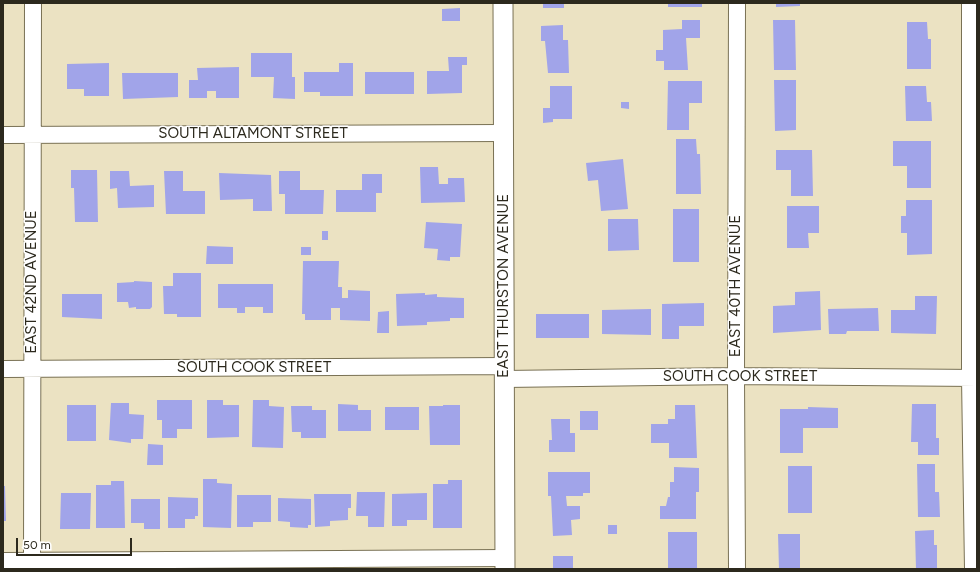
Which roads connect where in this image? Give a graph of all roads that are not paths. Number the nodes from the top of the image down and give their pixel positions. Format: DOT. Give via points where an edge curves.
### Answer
graph roads {
  1 [pos="33,3"];
  2 [pos="502,3"];
  3 [pos="737,3"];
  4 [pos="970,3"];
  5 [pos="503,132"];
  6 [pos="3,135"];
  7 [pos="33,135"];
  8 [pos="3,369"];
  9 [pos="32,369"];
  10 [pos="504,372"];
  11 [pos="736,376"];
  12 [pos="973,378"];
  13 [pos="32,560"];
  14 [pos="3,561"];
  15 [pos="505,564"];
  16 [pos="737,569"];
  17 [pos="973,569"];
  1 -- 7 [label="street, EAST 42ND AVENUE"];
  2 -- 5 [label="street, EAST THURSTON AVENUE"];
  3 -- 11 [label="street, EAST 40TH AVENUE"];
  4 -- 12 [label="street"];
  5 -- 7 [label="street, SOUTH ALTAMONT STREET"];
  5 -- 10 [label="street, EAST THURSTON AVENUE"];
  6 -- 7 [label="street, SOUTH ALTAMONT STREET"];
  7 -- 9 [label="street, EAST 42ND AVENUE"];
  8 -- 9 [label="street, SOUTH COOK STREET"];
  9 -- 10 [label="street, SOUTH COOK STREET"];
  9 -- 13 [label="street, EAST 42ND AVENUE"];
  10 -- 11 [label="street, SOUTH COOK STREET"];
  10 -- 15 [label="street, EAST THURSTON AVENUE"];
  11 -- 12 [label="street, SOUTH COOK STREET"];
  11 -- 16 [label="street, EAST 40TH AVENUE"];
  12 -- 17 [label="street"];
  13 -- 14 [label="street"];
  13 -- 15 [label="street"];
}
